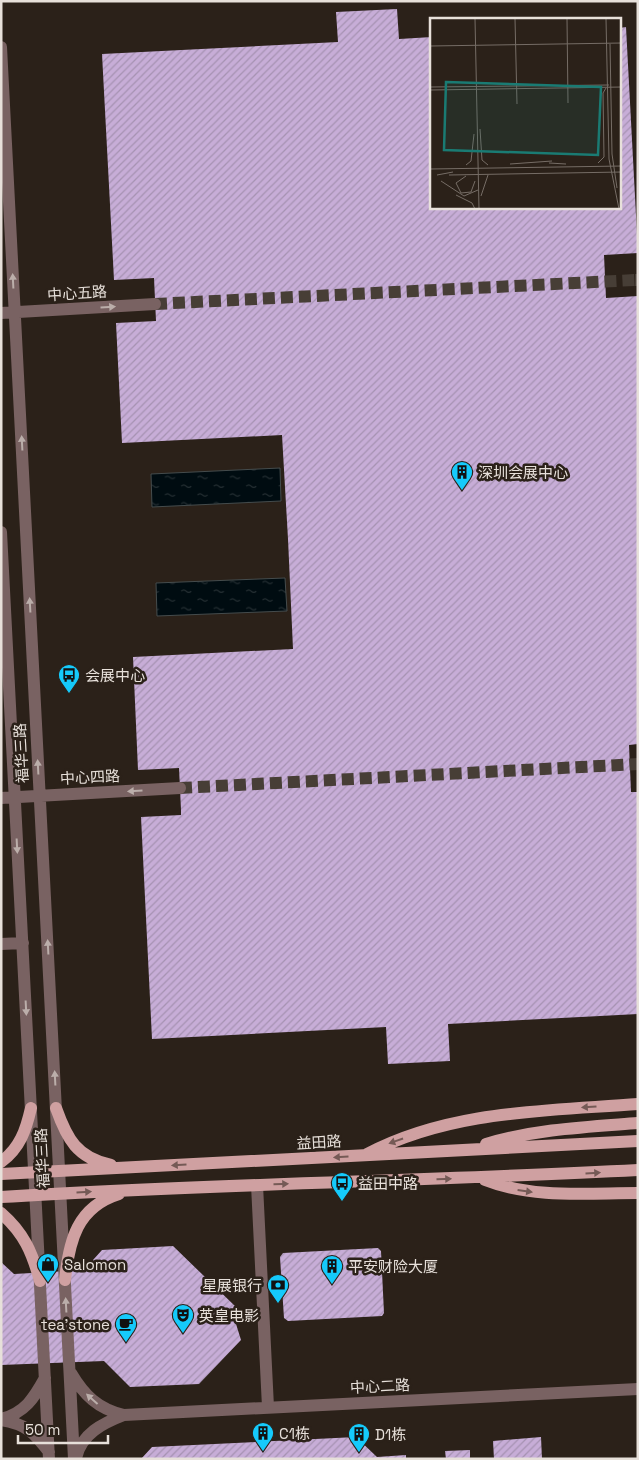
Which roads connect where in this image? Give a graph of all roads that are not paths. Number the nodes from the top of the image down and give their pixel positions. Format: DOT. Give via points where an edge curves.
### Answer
graph roads {
  1 [pos="1,46"];
  2 [pos="155,304"];
  3 [pos="15,312"];
  4 [pos="1,313"];
  5 [pos="1,532"];
  6 [pos="180,788"];
  7 [pos="40,796"];
  8 [pos="15,797"];
  9 [pos="1,798"];
  10 [pos="22,943"];
  11 [pos="1,944"];
  12 [pos="638,1104"];
  13 [pos="31,1108"];
  14 [pos="56,1108"];
  15 [pos="638,1123"];
  16 [pos="638,1141"];
  17 [pos="467,1150"];
  18 [pos="363,1156"];
  19 [pos="1,1162"];
  20 [pos="131,1167"];
  21 [pos="638,1170"];
  22 [pos="59,1171"];
  23 [pos="34,1172"];
  24 [pos="1,1174"];
  25 [pos="478,1177"];
  26 [pos="257,1184"];
  27 [pos="130,1190"];
  28 [pos="638,1193"];
  29 [pos="60,1194"];
  30 [pos="35,1195"];
  31 [pos="1,1197"];
  32 [pos="1,1213"];
  33 [pos="40,1280"];
  34 [pos="65,1280"];
  35 [pos="70,1371"];
  36 [pos="45,1378"];
  37 [pos="638,1389"];
  38 [pos="268,1407"];
  39 [pos="124,1415"];
  40 [pos="1,1419"];
  41 [pos="49,1455"];
  42 [pos="75,1459"];
  3 -- 1 [label="street, 福华三路, one-way"];
  3 -- 2 [label="street, 中心五路, one-way"];
  3 -- 4 [label="street, 中心五路"];
  7 -- 3 [label="street, 福华三路, one-way"];
  5 -- 8 [label="street, 福华三路"];
  6 -- 7 [label="street, 中心四路, one-way"];
  7 -- 8 [label="street, 中心四路"];
  14 -- 7 [label="street, 福华三路, one-way"];
  8 -- 9 [label="street, 中心四路"];
  8 -- 10 [label="street, 福华三路, one-way"];
  10 -- 11 [label="street"];
  10 -- 13 [label="street, 福华三路, one-way"];
  12 -- 18 [label="main road, one-way" via="476,1118 391,1142"];
  13 -- 19 [label="main road" via="21,1140"];
  13 -- 23 [label="street, 福华三路"];
  14 -- 20 [label="main road" via="63,1128 78,1150 91,1159"];
  14 -- 22 [label="street, 福华三路"];
  15 -- 17 [label="main road" via="550,1130"];
  16 -- 17 [label="main road, 益田路"];
  17 -- 18 [label="main road, 益田路"];
  18 -- 20 [label="main road, 益田路, one-way"];
  20 -- 22 [label="main road, 益田路"];
  25 -- 21 [label="main road, one-way"];
  22 -- 23 [label="main road, 益田路"];
  22 -- 29 [label="street, 福华三路"];
  23 -- 24 [label="main road, 益田路"];
  23 -- 30 [label="street, 福华三路"];
  26 -- 25 [label="main road, one-way"];
  25 -- 28 [label="main road, one-way" via="534,1192"];
  26 -- 27 [label="main road"];
  26 -- 38 [label="street"];
  29 -- 27 [label="main road, one-way"];
  27 -- 34 [label="main road" via="108,1197 91,1209 79,1224 67,1258"];
  29 -- 30 [label="main road"];
  29 -- 34 [label="street, 福华三路"];
  30 -- 31 [label="main road"];
  30 -- 33 [label="street, 福华三路"];
  32 -- 33 [label="main road" via="22,1235"];
  33 -- 36 [label="street, 福华三路"];
  35 -- 34 [label="street, 福华三路, one-way"];
  39 -- 35 [label="street, 中心二路, one-way" via="95,1404"];
  35 -- 42 [label="street, 福华三路"];
  36 -- 40 [label="street" via="24,1409"];
  36 -- 41 [label="street, 福华三路"];
  37 -- 38 [label="street, 中心二路"];
  38 -- 39 [label="street, 中心二路"];
  39 -- 42 [label="street, 中心二路" via="90,1433"];
  40 -- 41 [label="street" via="26,1427 38,1437"];
}
